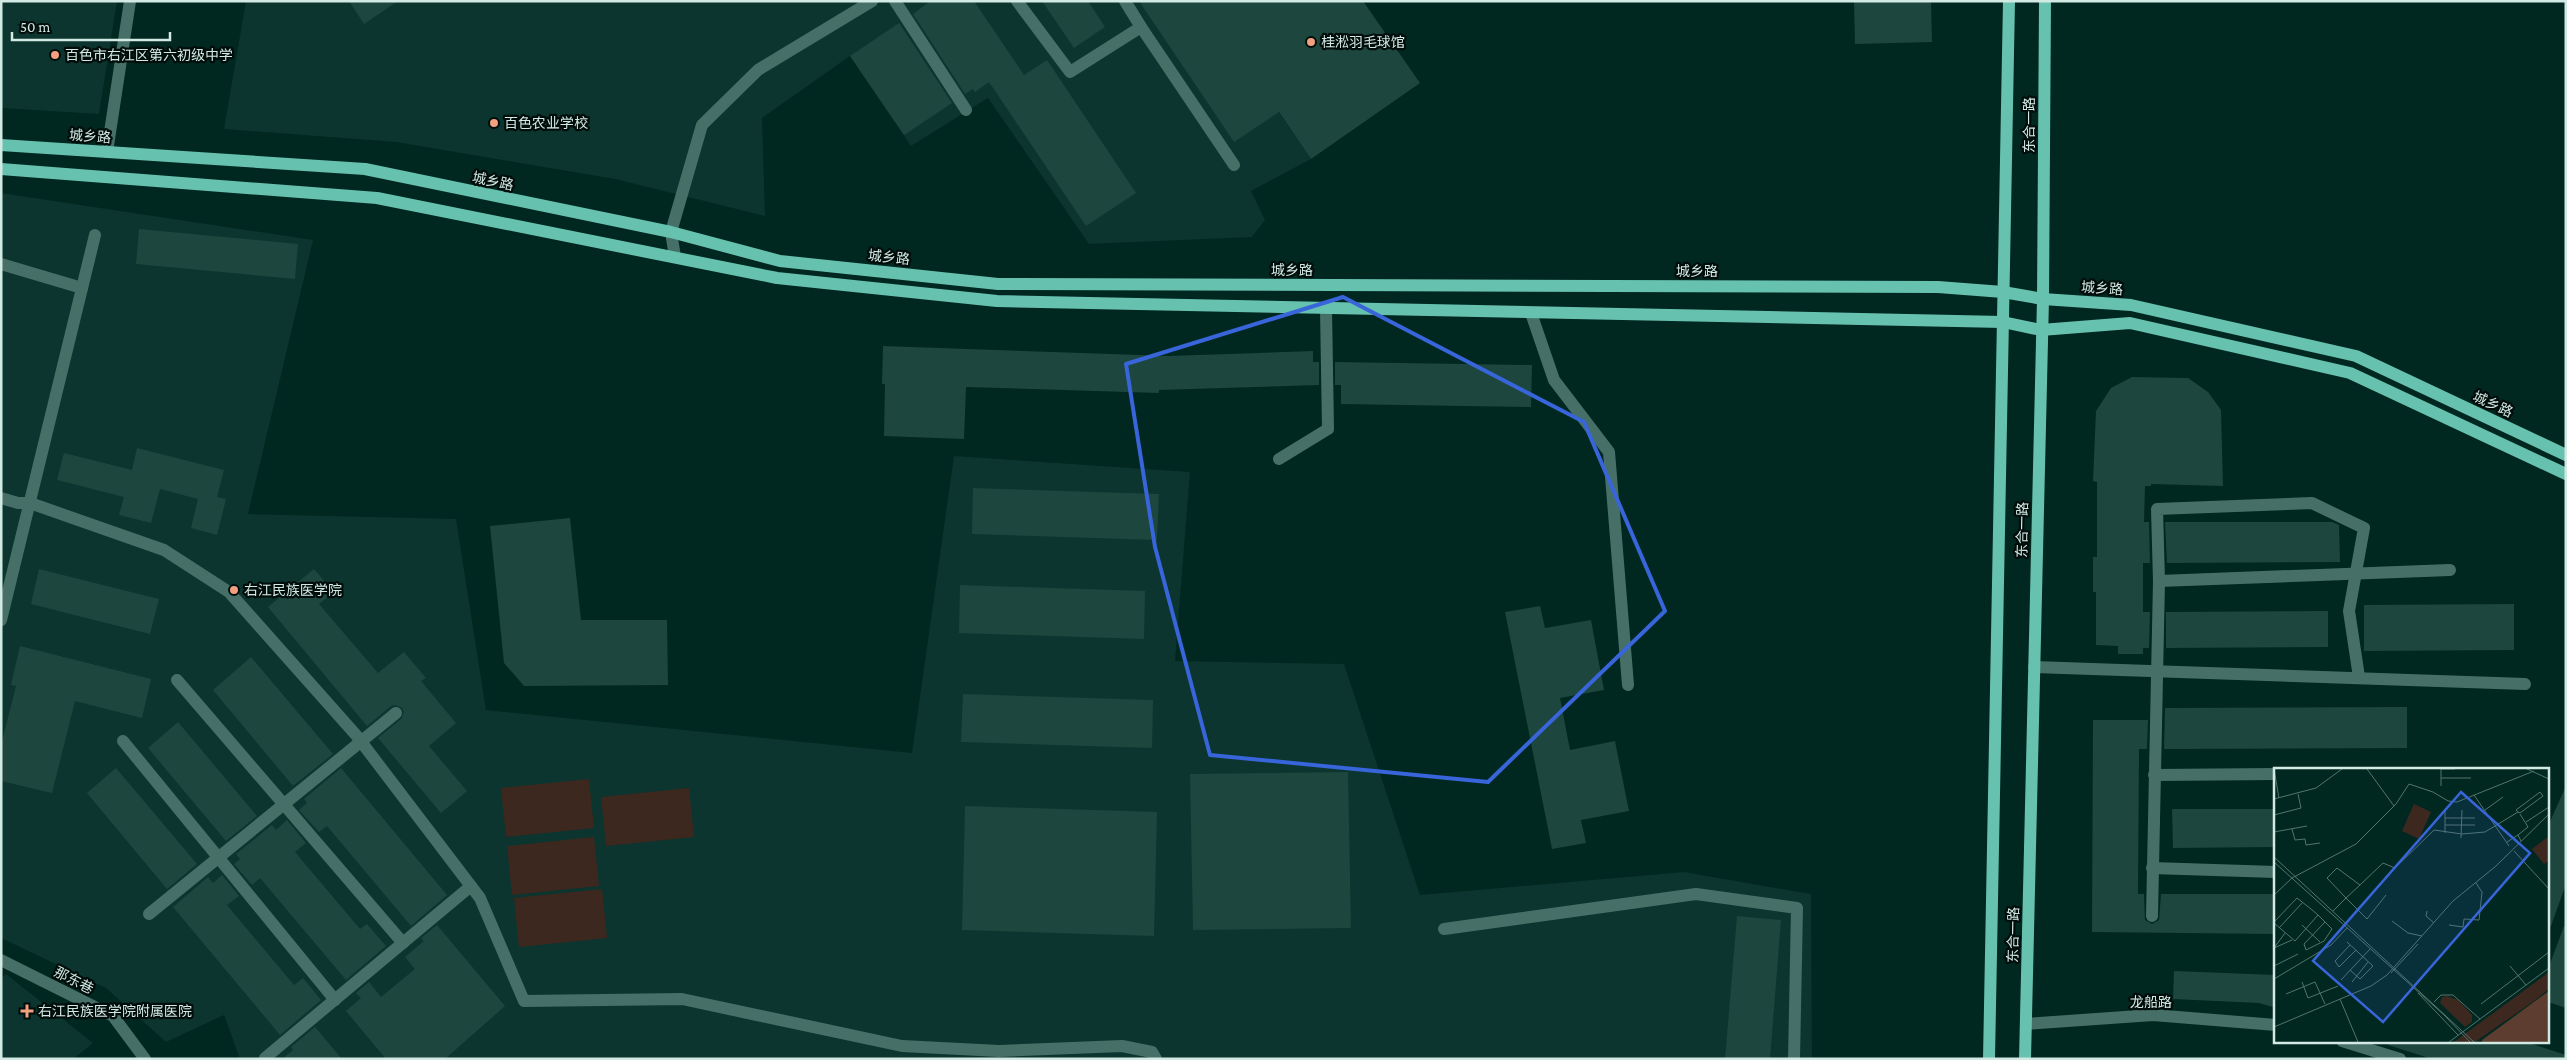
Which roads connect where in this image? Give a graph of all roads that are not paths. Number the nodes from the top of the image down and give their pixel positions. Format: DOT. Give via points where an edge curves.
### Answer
graph roads {
  1 [pos="130,1"];
  2 [pos="872,1"];
  3 [pos="894,1"];
  4 [pos="1017,1"];
  5 [pos="1125,1"];
  6 [pos="2009,1"];
  7 [pos="2045,1"];
  8 [pos="1141,27"];
  9 [pos="966,110"];
  10 [pos="1,145"];
  11 [pos="107,152"];
  12 [pos="1234,165"];
  13 [pos="1,169"];
  14 [pos="672,232"];
  15 [pos="95,235"];
  16 [pos="675,257"];
  17 [pos="1,264"];
  18 [pos="82,288"];
  19 [pos="2003,292"];
  20 [pos="2042,299"];
  21 [pos="1326,309"];
  22 [pos="1531,313"];
  23 [pos="2003,322"];
  24 [pos="2041,330"];
  25 [pos="2566,455"];
  26 [pos="1279,459"];
  27 [pos="2566,474"];
  28 [pos="1,498"];
  29 [pos="30,503"];
  30 [pos="2450,570"];
  31 [pos="2356,573"];
  32 [pos="2159,581"];
  33 [pos="1,620"];
  34 [pos="2034,667"];
  35 [pos="2156,671"];
  36 [pos="2359,677"];
  37 [pos="177,680"];
  38 [pos="2525,684"];
  39 [pos="1628,685"];
  40 [pos="396,713"];
  41 [pos="123,741"];
  42 [pos="361,742"];
  43 [pos="2274,774"];
  44 [pos="2154,775"];
  45 [pos="284,805"];
  46 [pos="218,858"];
  47 [pos="2152,868"];
  48 [pos="2274,872"];
  49 [pos="471,886"];
  50 [pos="149,914"];
  51 [pos="2152,916"];
  52 [pos="1444,929"];
  53 [pos="403,943"];
  54 [pos="1,960"];
  55 [pos="335,1000"];
  56 [pos="2026,1024"];
  57 [pos="2274,1025"];
  58 [pos="2345,1042"];
  59 [pos="265,1058"];
  60 [pos="145,1059"];
  61 [pos="1156,1059"];
  62 [pos="1794,1059"];
  63 [pos="1989,1059"];
  64 [pos="2025,1059"];
  65 [pos="2400,1059"];
  1 -- 11 [label="street"];
  2 -- 14 [label="street" via="758,70 702,125"];
  3 -- 9 [label="street"];
  4 -- 8 [label="street" via="1070,72"];
  5 -- 8 [label="street"];
  6 -- 19 [label="main road, 东合一路"];
  7 -- 20 [label="main road, 东合一路"];
  8 -- 12 [label="street"];
  10 -- 11 [label="main road, 城乡路"];
  11 -- 14 [label="main road, 城乡路" via="365,169"];
  13 -- 16 [label="main road" via="377,198"];
  14 -- 16 [label="street"];
  14 -- 19 [label="main road, 城乡路" via="780,261 998,284 1938,287"];
  15 -- 18 [label="street"];
  16 -- 21 [label="main road" via="778,278 997,301"];
  17 -- 18 [label="street"];
  18 -- 29 [label="street"];
  19 -- 20 [label="main road, 城乡路"];
  19 -- 23 [label="main road, 东合一路"];
  20 -- 24 [label="main road, 东合一路"];
  20 -- 25 [label="main road, 城乡路" via="2131,306 2356,356"];
  21 -- 22 [label="main road"];
  21 -- 26 [label="street" via="1328,429"];
  22 -- 23 [label="main road"];
  22 -- 39 [label="street" via="1554,380 1609,452"];
  23 -- 24 [label="main road"];
  23 -- 63 [label="main road, 东合一路"];
  24 -- 27 [label="main road" via="2130,323 2350,373"];
  24 -- 34 [label="main road, 东合一路"];
  28 -- 29 [label="street"];
  29 -- 33 [label="street"];
  29 -- 42 [label="street" via="164,550 229,592"];
  30 -- 31 [label="street"];
  31 -- 32 [label="street"];
  31 -- 32 [label="street" via="2364,528 2312,503 2157,509"];
  31 -- 36 [label="street" via="2349,611"];
  32 -- 35 [label="street"];
  34 -- 35 [label="street"];
  34 -- 56 [label="main road, 东合一路"];
  35 -- 36 [label="street"];
  35 -- 44 [label="street"];
  36 -- 38 [label="street"];
  37 -- 45 [label="street"];
  40 -- 42 [label="street"];
  41 -- 46 [label="street"];
  42 -- 45 [label="street"];
  42 -- 49 [label="street"];
  43 -- 44 [label="street"];
  44 -- 47 [label="street"];
  45 -- 46 [label="street"];
  45 -- 53 [label="street"];
  46 -- 50 [label="street"];
  46 -- 55 [label="street"];
  47 -- 48 [label="street"];
  47 -- 51 [label="street"];
  49 -- 53 [label="street"];
  49 -- 61 [label="street" via="480,898 524,1000 682,999 902,1046 999,1051 1122,1046 1152,1052"];
  52 -- 62 [label="street" via="1696,894 1797,908"];
  53 -- 55 [label="street"];
  54 -- 60 [label="street, 那东巷" via="113,1016"];
  55 -- 59 [label="street"];
  56 -- 57 [label="street, 龙船路" via="2153,1015"];
  56 -- 64 [label="main road, 东合一路"];
  58 -- 65 [label="street"];
}
